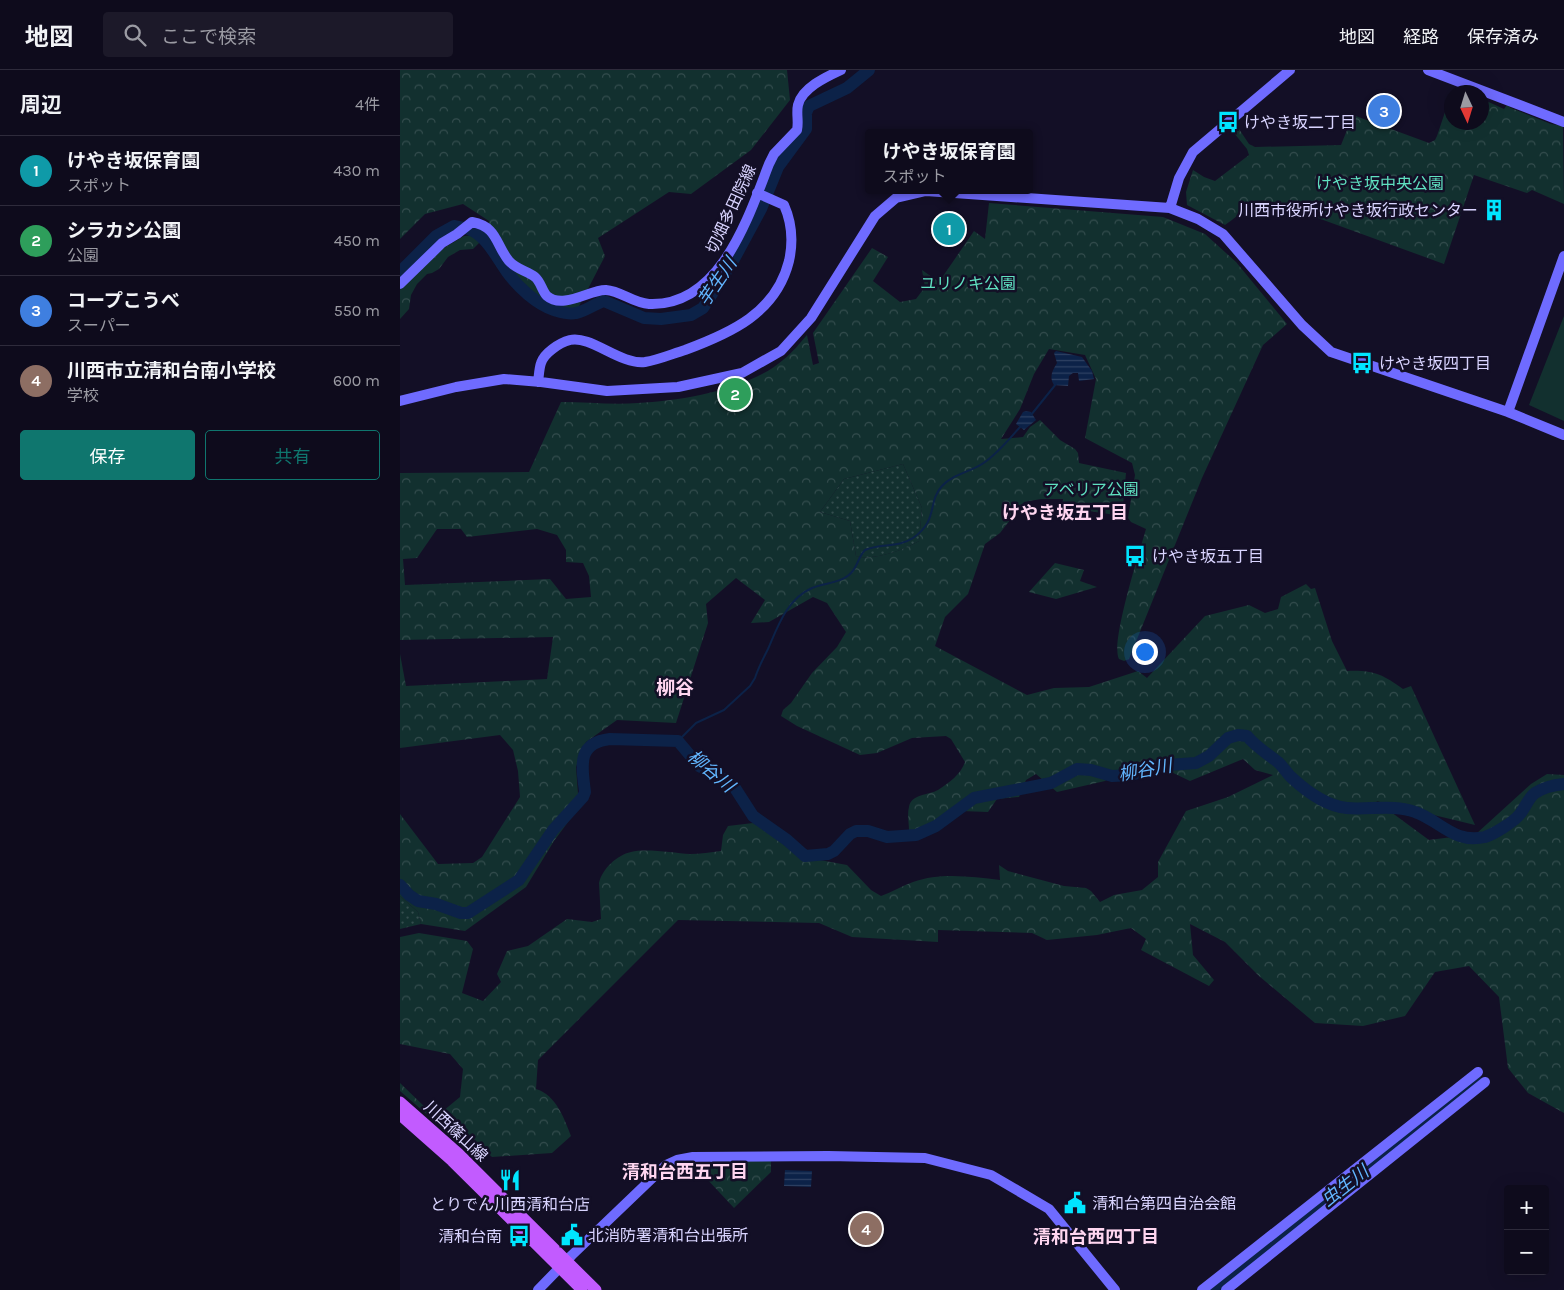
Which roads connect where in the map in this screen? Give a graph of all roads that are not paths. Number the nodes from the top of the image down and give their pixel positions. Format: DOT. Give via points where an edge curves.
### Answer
graph roads {
  1 [pos="841,70"];
  2 [pos="1290,70"];
  3 [pos="1428,70"];
  4 [pos="1564,122"];
  5 [pos="759,194"];
  6 [pos="913,194"];
  7 [pos="969,194"];
  8 [pos="1170,208"];
  9 [pos="1564,256"];
  10 [pos="400,284"];
  11 [pos="538,382"];
  12 [pos="400,401"];
  13 [pos="1508,412"];
  14 [pos="1564,435"];
  15 [pos="1478,1072"];
  16 [pos="1485,1082"];
  17 [pos="400,1102"];
  18 [pos="400,1116"];
  19 [pos="563,1264"];
  20 [pos="538,1290"];
  21 [pos="582,1290"];
  22 [pos="596,1290"];
  23 [pos="1115,1290"];
  24 [pos="1202,1290"];
  25 [pos="1226,1290"];
  1 -- 5 [label="street, 切畑多田院線" via="808,89 800,101 797,130 774,154"];
  2 -- 8 [label="street" via="1193,152 1179,178"];
  3 -- 4 [label="street"];
  5 -- 10 [label="street, 切畑多田院線" via="733,246 712,277 692,294 677,300 648,304 606,290 576,299 548,296 534,276 511,262 493,232 472,222 442,242"];
  5 -- 11 [label="street" via="784,205 792,249 786,274 759,312 718,337 644,362 632,362 586,342 571,340 555,346 542,361"];
  6 -- 11 [label="street" via="896,198 875,216 811,318 781,351 742,373 678,387 607,391"];
  7 -- 8 [label="street"];
  8 -- 13 [label="street" via="1223,234 1302,325 1331,352"];
  9 -- 13 [label="street"];
  11 -- 12 [label="street" via="504,379"];
  13 -- 14 [label="street"];
  15 -- 24 [label="street"];
  16 -- 25 [label="street"];
  17 -- 19 [label="main road, 川西篠山線" via="459,1154"];
  18 -- 19 [label="main road, 川西篠山線"];
  19 -- 20 [label="street"];
  19 -- 21 [label="main road, 川西篠山線"];
  19 -- 22 [label="main road, 川西篠山線"];
  19 -- 23 [label="street" via="655,1174 677,1160 771,1156 925,1158 991,1175 1049,1209"];
}
